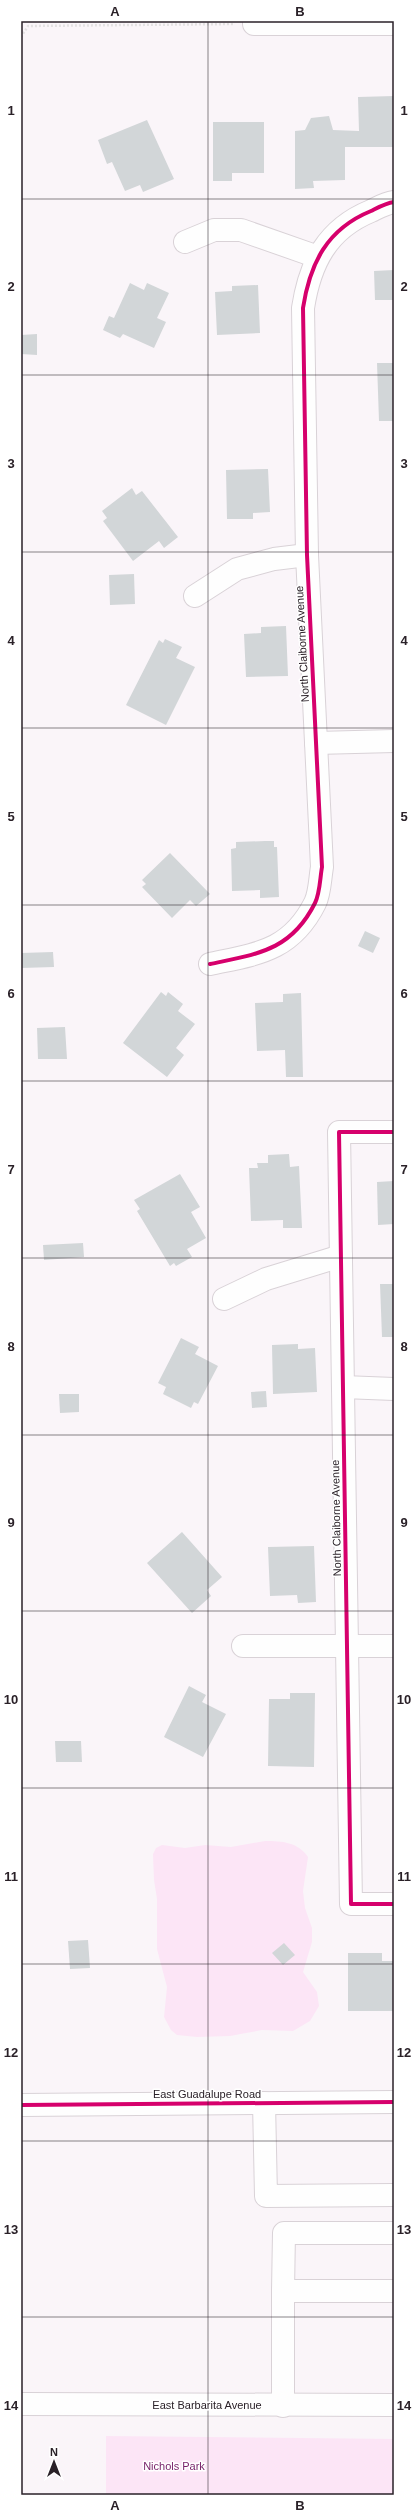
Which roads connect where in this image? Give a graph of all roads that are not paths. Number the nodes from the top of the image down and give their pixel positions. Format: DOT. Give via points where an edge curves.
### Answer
graph roads {
  1 [pos="254,22"];
  2 [pos="394,24"];
  3 [pos="394,202"];
  4 [pos="185,242"];
  5 [pos="318,257"];
  6 [pos="307,555"];
  7 [pos="195,596"];
  8 [pos="394,741"];
  9 [pos="316,743"];
  10 [pos="210,964"];
  11 [pos="394,1132"];
  12 [pos="340,1256"];
  13 [pos="224,1299"];
  14 [pos="343,1388"];
  15 [pos="394,1389"];
  16 [pos="243,1646"];
  17 [pos="347,1646"];
  18 [pos="394,1646"];
  19 [pos="394,1904"];
  20 [pos="394,2102"];
  21 [pos="264,2103"];
  22 [pos="21,2104"];
  23 [pos="394,2195"];
  24 [pos="394,2233"];
  25 [pos="283,2291"];
  26 [pos="394,2291"];
  27 [pos="21,2404"];
  28 [pos="394,2405"];
  29 [pos="283,2406"];
  1 -- 2 [label="street"];
  3 -- 5 [label="street, North Claiborne Avenue" via="359,216 336,232"];
  4 -- 5 [label="street" via="214,230 241,230"];
  5 -- 6 [label="street, North Claiborne Avenue" via="307,282 303,308"];
  6 -- 7 [label="street" via="274,559 237,569"];
  6 -- 9 [label="street, North Claiborne Avenue"];
  8 -- 9 [label="street"];
  9 -- 10 [label="street, North Claiborne Avenue" via="322,867 316,902 297,929 276,948"];
  11 -- 12 [label="street, North Claiborne Avenue" via="339,1132"];
  12 -- 13 [label="street" via="266,1279"];
  12 -- 14 [label="street, North Claiborne Avenue"];
  14 -- 15 [label="street"];
  14 -- 17 [label="street, North Claiborne Avenue"];
  16 -- 17 [label="street"];
  17 -- 18 [label="street"];
  17 -- 19 [label="street, North Claiborne Avenue" via="351,1904"];
  20 -- 21 [label="street, East Guadalupe Road"];
  21 -- 22 [label="street, East Guadalupe Road"];
  21 -- 23 [label="street" via="266,2196"];
  24 -- 25 [label="street" via="284,2233"];
  25 -- 26 [label="street"];
  25 -- 29 [label="street"];
  27 -- 29 [label="street, East Barbarita Avenue"];
  28 -- 29 [label="street, East Barbarita Avenue"];
}
